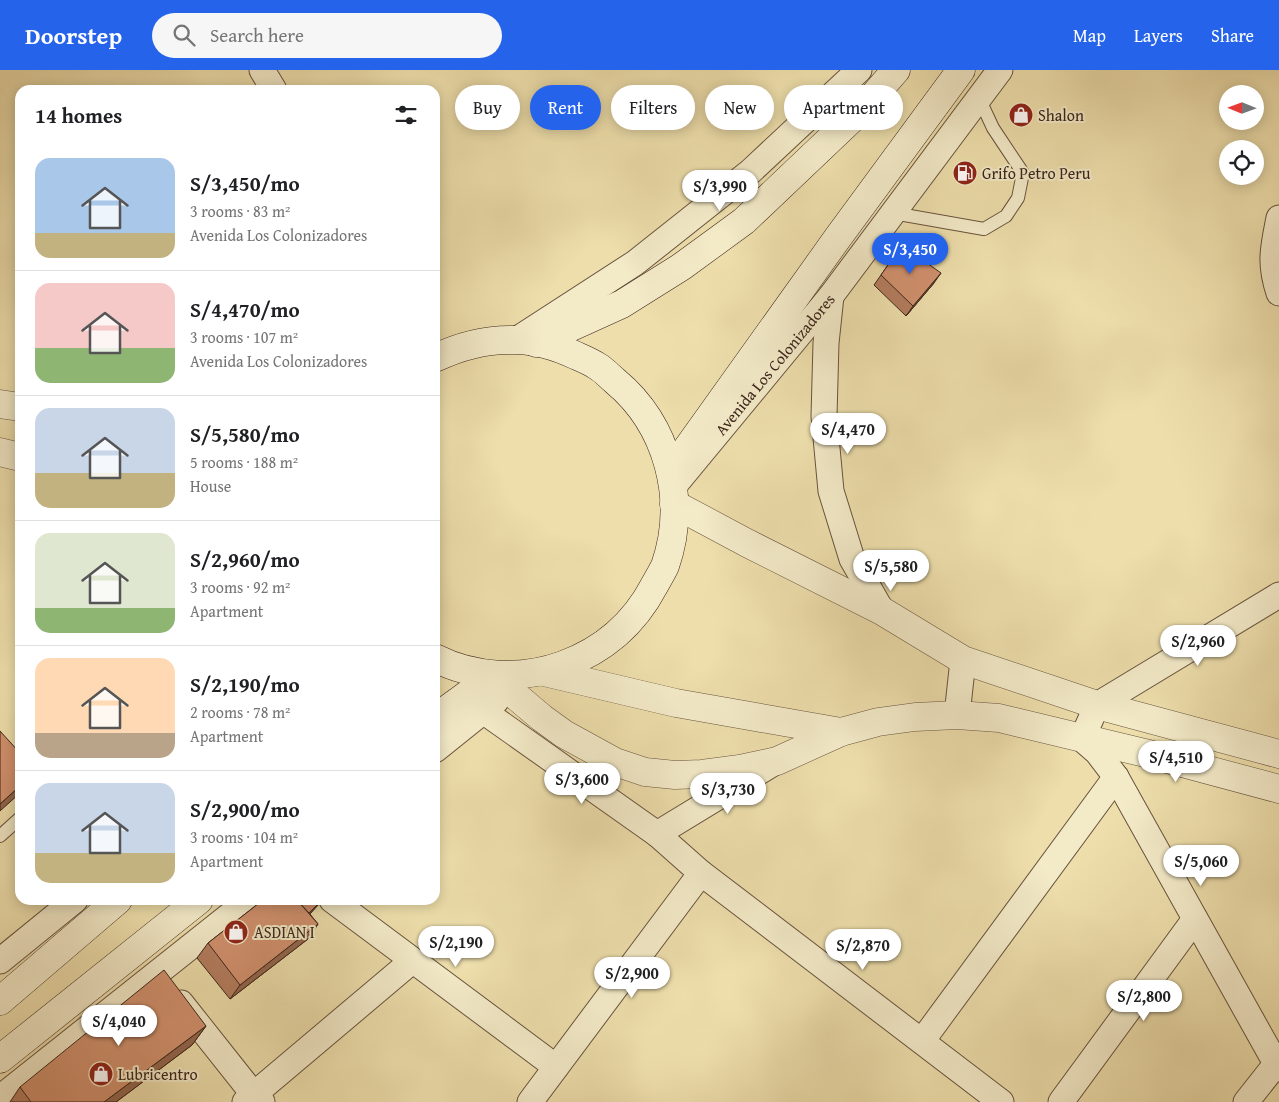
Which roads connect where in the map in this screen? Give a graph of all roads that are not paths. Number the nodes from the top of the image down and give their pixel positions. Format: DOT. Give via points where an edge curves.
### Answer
graph roads {
  1 [pos="262,70"];
  2 [pos="859,70"];
  3 [pos="896,70"];
  4 [pos="961,70"];
  5 [pos="1000,70"];
  6 [pos="271,85"];
  7 [pos="978,98"];
  8 [pos="893,213"];
  9 [pos="1279,218"];
  10 [pos="1279,293"];
  11 [pos="831,296"];
  12 [pos="526,341"];
  13 [pos="440,356"];
  14 [pos="0,404"];
  15 [pos="15,406"];
  16 [pos="0,452"];
  17 [pos="15,456"];
  18 [pos="672,488"];
  19 [pos="1279,595"];
  20 [pos="882,611"];
  21 [pos="963,660"];
  22 [pos="440,661"];
  23 [pos="538,673"];
  24 [pos="502,683"];
  25 [pos="1097,705"];
  26 [pos="483,711"];
  27 [pos="440,715"];
  28 [pos="957,715"];
  29 [pos="841,732"];
  30 [pos="1082,739"];
  31 [pos="440,746"];
  32 [pos="1279,754"];
  33 [pos="777,761"];
  34 [pos="1116,777"];
  35 [pos="1279,789"];
  36 [pos="15,822"];
  37 [pos="657,834"];
  38 [pos="0,836"];
  39 [pos="701,873"];
  40 [pos="70,905"];
  41 [pos="112,905"];
  42 [pos="193,905"];
  43 [pos="242,905"];
  44 [pos="339,905"];
  45 [pos="1195,919"];
  46 [pos="0,961"];
  47 [pos="412,961"];
  48 [pos="158,974"];
  49 [pos="0,1001"];
  50 [pos="922,1041"];
  51 [pos="0,1059"];
  52 [pos="556,1067"];
  53 [pos="1277,1067"];
  54 [pos="0,1098"];
  55 [pos="254,1100"];
  56 [pos="530,1102"];
  57 [pos="1001,1102"];
  58 [pos="1061,1102"];
  59 [pos="1246,1102"];
  1 -- 6 [label="street"];
  2 -- 12 [label="street" via="751,171 635,263"];
  3 -- 12 [label="main road" via="863,108 744,222 622,304"];
  4 -- 18 [label="main road, Avenida Los Colonizadores" via="839,236"];
  5 -- 7 [label="street, Avenida Los Colonizadores"];
  7 -- 8 [label="street, Avenida Los Colonizadores"];
  7 -- 8 [label="lane" via="993,128 1023,173 1018,198 1006,216 984,228"];
  8 -- 11 [label="street, Avenida Los Colonizadores"];
  9 -- 10 [label="street" via="1272,250"];
  11 -- 18 [label="street, Avenida Los Colonizadores"];
  11 -- 20 [label="street" via="824,416 831,491 852,559"];
  12 -- 13 [label="main road" via="480,343"];
  12 -- 18 [label="main road" via="559,348 598,366 631,394 656,430"];
  14 -- 15 [label="main road"];
  16 -- 17 [label="main road"];
  18 -- 20 [label="main road" via="747,543"];
  18 -- 23 [label="main road" via="674,525 664,566 645,603 618,634 584,658"];
  19 -- 25 [label="street"];
  20 -- 21 [label="main road"];
  21 -- 25 [label="main road"];
  21 -- 28 [label="street"];
  22 -- 24 [label="main road"];
  23 -- 24 [label="main road"];
  23 -- 29 [label="main road" via="676,704"];
  24 -- 26 [label="street"];
  24 -- 27 [label="main road"];
  24 -- 33 [label="main road" via="564,734 615,762 645,772 702,774"];
  25 -- 30 [label="street"];
  25 -- 32 [label="main road"];
  26 -- 31 [label="street"];
  26 -- 37 [label="street"];
  28 -- 29 [label="main road" via="878,722"];
  28 -- 30 [label="main road" via="999,718"];
  29 -- 33 [label="main road"];
  30 -- 34 [label="street" via="1097,752"];
  30 -- 35 [label="main road"];
  33 -- 37 [label="street"];
  34 -- 45 [label="street"];
  34 -- 50 [label="street"];
  36 -- 38 [label="lane"];
  37 -- 39 [label="street"];
  39 -- 50 [label="street"];
  39 -- 52 [label="street"];
  40 -- 46 [label="street"];
  41 -- 49 [label="main road"];
  42 -- 51 [label="main road"];
  43 -- 48 [label="street"];
  44 -- 47 [label="street"];
  45 -- 53 [label="street"];
  45 -- 58 [label="street"];
  47 -- 52 [label="street"];
  47 -- 55 [label="street"];
  48 -- 54 [label="street"];
  48 -- 55 [label="street"];
  50 -- 57 [label="street"];
  52 -- 56 [label="street"];
  53 -- 59 [label="street"];
}
